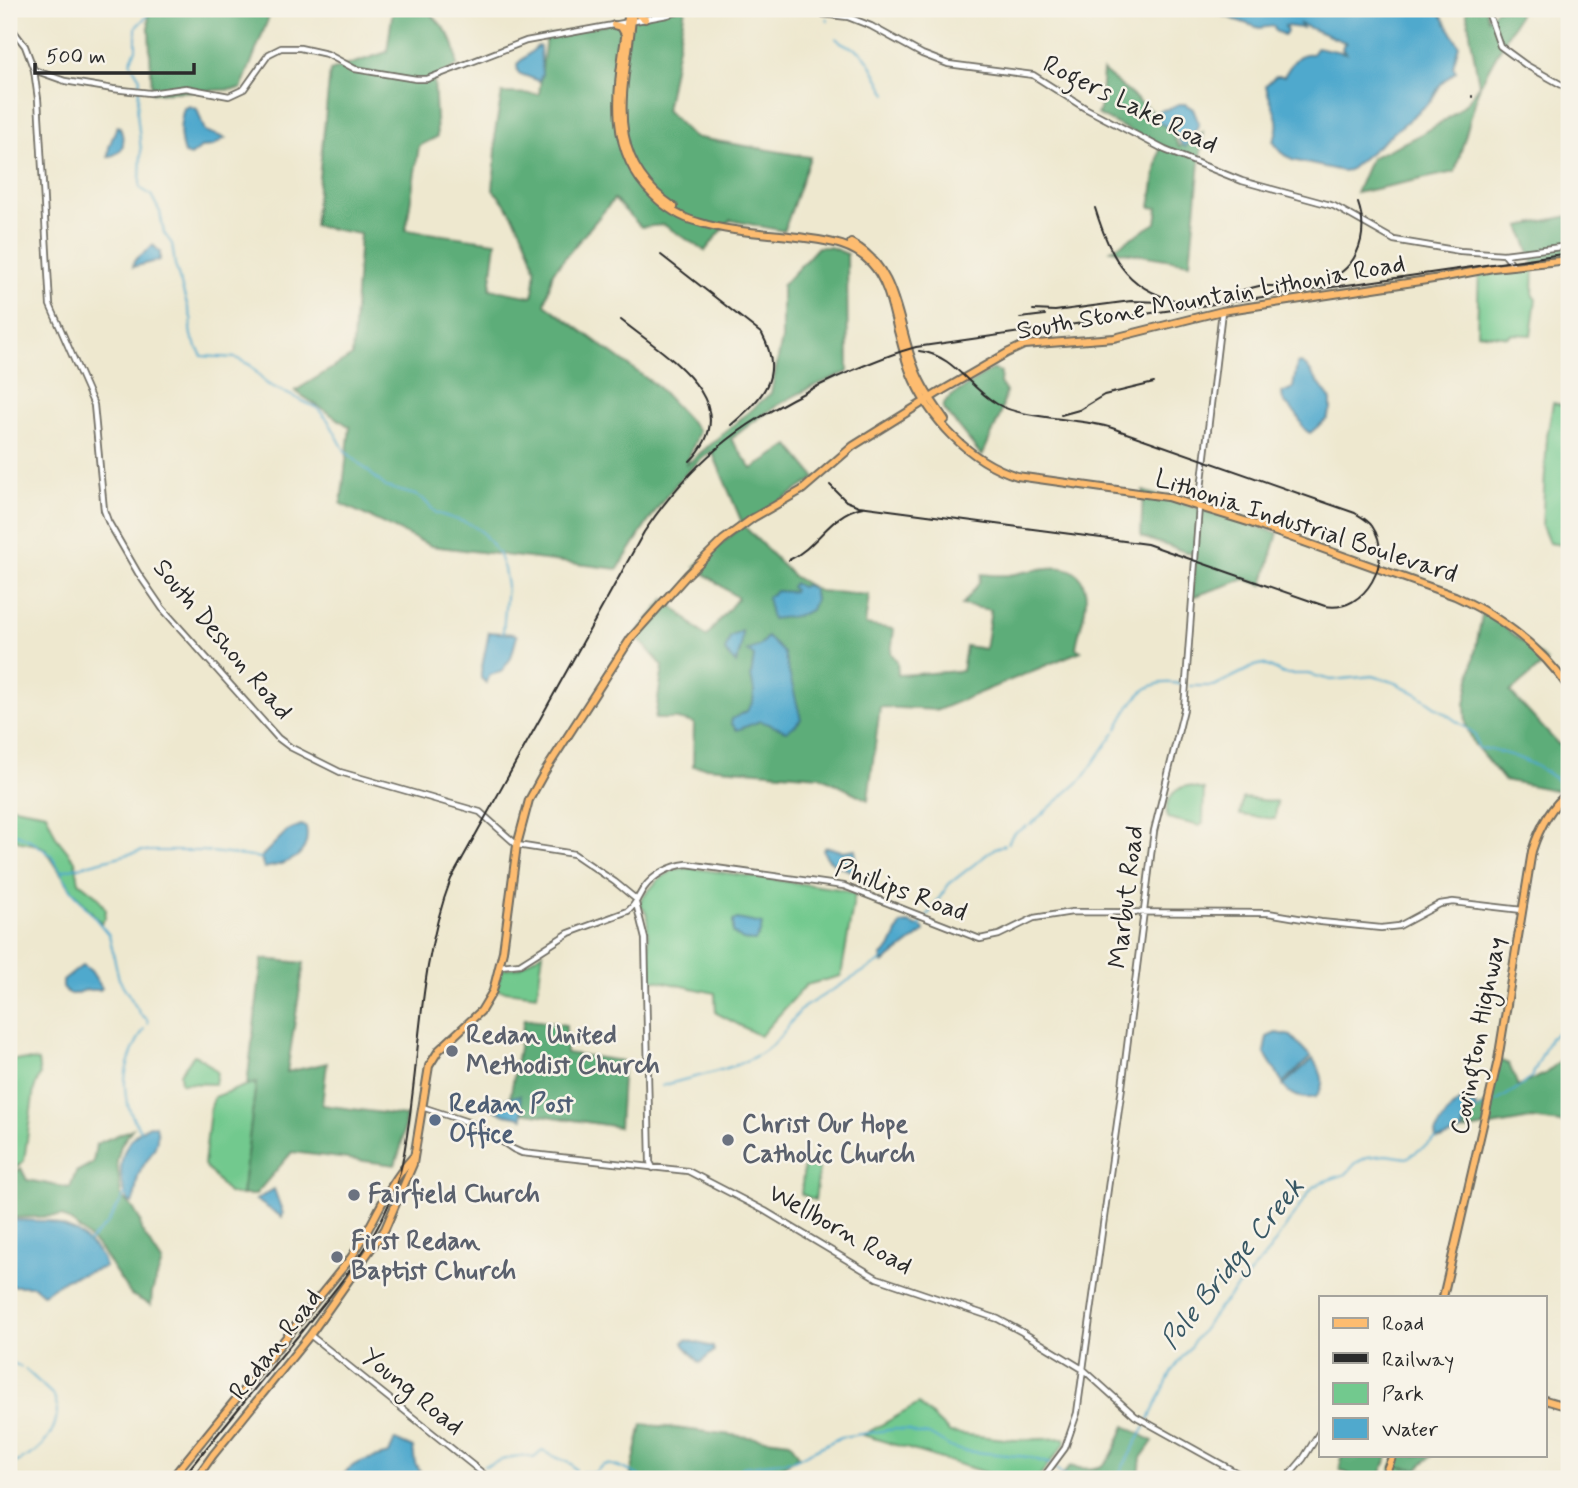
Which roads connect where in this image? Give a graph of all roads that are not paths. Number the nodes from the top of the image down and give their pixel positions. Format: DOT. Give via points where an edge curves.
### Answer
graph roads {
  1 [pos="632,9"];
  2 [pos="687,9"];
  3 [pos="777,9"];
  4 [pos="1487,9"];
  5 [pos="645,19"];
  6 [pos="630,21"];
  7 [pos="9,25"];
  8 [pos="614,25"];
  9 [pos="626,36"];
  10 [pos="34,70"];
  11 [pos="1569,89"];
  12 [pos="762,230"];
  13 [pos="1569,246"];
  14 [pos="1504,254"];
  15 [pos="1569,260"];
  16 [pos="1514,266"];
  17 [pos="1222,311"];
  18 [pos="912,377"];
  19 [pos="923,388"];
  20 [pos="941,391"];
  21 [pos="927,400"];
  22 [pos="914,408"];
  23 [pos="933,408"];
  24 [pos="1199,506"];
  25 [pos="1569,688"];
  26 [pos="1569,792"];
  27 [pos="517,845"];
  28 [pos="636,901"];
  29 [pos="1522,910"];
  30 [pos="1144,912"];
  31 [pos="500,966"];
  32 [pos="422,1107"];
  33 [pos="414,1156"];
  34 [pos="653,1168"];
  35 [pos="1443,1296"];
  36 [pos="310,1335"];
  37 [pos="1084,1370"];
  38 [pos="1090,1375"];
  39 [pos="1083,1376"];
  40 [pos="1546,1400"];
  41 [pos="1569,1407"];
  42 [pos="1319,1433"];
  43 [pos="1392,1456"];
  44 [pos="171,1479"];
  45 [pos="196,1479"];
  46 [pos="490,1479"];
  47 [pos="1042,1479"];
  48 [pos="1248,1479"];
  49 [pos="1286,1479"];
  50 [pos="1382,1479"];
  1 -- 5 [label="main road"];
  1 -- 6 [label="main road, Lithonia Industrial Boulevard"];
  2 -- 5 [label="street"];
  3 -- 14 [label="street, Rogers Lake Road" via="848,18 948,64 1033,75 1166,150 1242,181 1334,206 1394,240"];
  4 -- 11 [label="street" via="1500,46"];
  5 -- 6 [label="street"];
  6 -- 8 [label="street"];
  6 -- 9 [label="main road, Lithonia Industrial Boulevard"];
  6 -- 12 [label="main road, Lithonia Industrial Boulevard" via="621,116 625,141 637,167 656,193 684,212"];
  7 -- 10 [label="street, South Deshon Road" via="25,46"];
  8 -- 9 [label="main road"];
  8 -- 10 [label="street" via="526,41 427,79 355,69 324,53 278,48 244,89 229,96 186,88 150,93 113,89"];
  9 -- 12 [label="main road, Lithonia Industrial Boulevard" via="617,116 621,143 637,177 656,199 682,216 704,224"];
  10 -- 27 [label="street, South Deshon Road" via="50,305 94,405 104,510 143,581 176,625 290,747 340,772 480,812"];
  12 -- 18 [label="main road, Lithonia Industrial Boulevard" via="836,242 872,263 882,277"];
  12 -- 19 [label="main road, Lithonia Industrial Boulevard" via="836,238 872,257 888,279"];
  13 -- 14 [label="street, Rogers Lake Road"];
  14 -- 16 [label="street"];
  15 -- 16 [label="main road, South Stone Mountain Lithonia Road"];
  16 -- 17 [label="main road, South Stone Mountain Lithonia Road"];
  17 -- 20 [label="main road, South Stone Mountain Lithonia Road" via="1114,338 1024,345"];
  17 -- 24 [label="street, Marbut Road"];
  18 -- 21 [label="main road, Lithonia Industrial Boulevard"];
  18 -- 22 [label="main road" via="919,398"];
  19 -- 20 [label="main road"];
  19 -- 21 [label="main road, Lithonia Industrial Boulevard"];
  20 -- 21 [label="main road, South Stone Mountain Lithonia Road"];
  20 -- 23 [label="main road"];
  21 -- 22 [label="main road, South Stone Mountain Lithonia Road"];
  21 -- 23 [label="main road, Lithonia Industrial Boulevard"];
  22 -- 23 [label="main road"];
  22 -- 27 [label="main road, South Stone Mountain Lithonia Road" via="853,446 802,489 738,528 687,575 631,638 556,752 529,800"];
  23 -- 24 [label="main road, Lithonia Industrial Boulevard" via="964,448 999,471"];
  24 -- 25 [label="main road, Lithonia Industrial Boulevard" via="1468,602 1534,645"];
  24 -- 30 [label="street, Marbut Road" via="1184,709 1159,804"];
  26 -- 29 [label="main road, Covington Highway" via="1539,833"];
  27 -- 28 [label="street" via="574,854"];
  27 -- 31 [label="main road, South Stone Mountain Lithonia Road"];
  28 -- 30 [label="street, Phillips Road" via="662,872 691,864 844,886 980,939 1055,914"];
  28 -- 31 [label="street, Phillips Road" via="628,911 569,933 520,964"];
  28 -- 34 [label="street" via="645,939"];
  29 -- 30 [label="street, Phillips Road" via="1453,902 1399,926 1381,928 1268,913"];
  29 -- 35 [label="main road, Covington Highway" via="1498,1060"];
  30 -- 37 [label="street, Marbut Road"];
  31 -- 32 [label="main road, South Stone Mountain Lithonia Road" via="481,1011 434,1056 426,1073"];
  32 -- 33 [label="main road, South Stone Mountain Lithonia Road"];
  32 -- 34 [label="street, Wellborn Road" via="477,1125 522,1153"];
  33 -- 36 [label="main road, Redan Road" via="408,1180 380,1238"];
  33 -- 44 [label="main road" via="390,1185 350,1259"];
  34 -- 37 [label="street, Wellborn Road" via="694,1173 877,1278 998,1320"];
  36 -- 45 [label="main road, Redan Road"];
  36 -- 46 [label="street, Young Road"];
  37 -- 38 [label="street, Wellborn Road"];
  37 -- 39 [label="street, Marbut Road"];
  38 -- 39 [label="street"];
  38 -- 48 [label="street, Wellborn Road" via="1135,1416"];
  39 -- 47 [label="street, Marbut Road" via="1065,1448"];
  40 -- 41 [label="main road"];
  42 -- 49 [label="street"];
  43 -- 50 [label="main road"];
}
